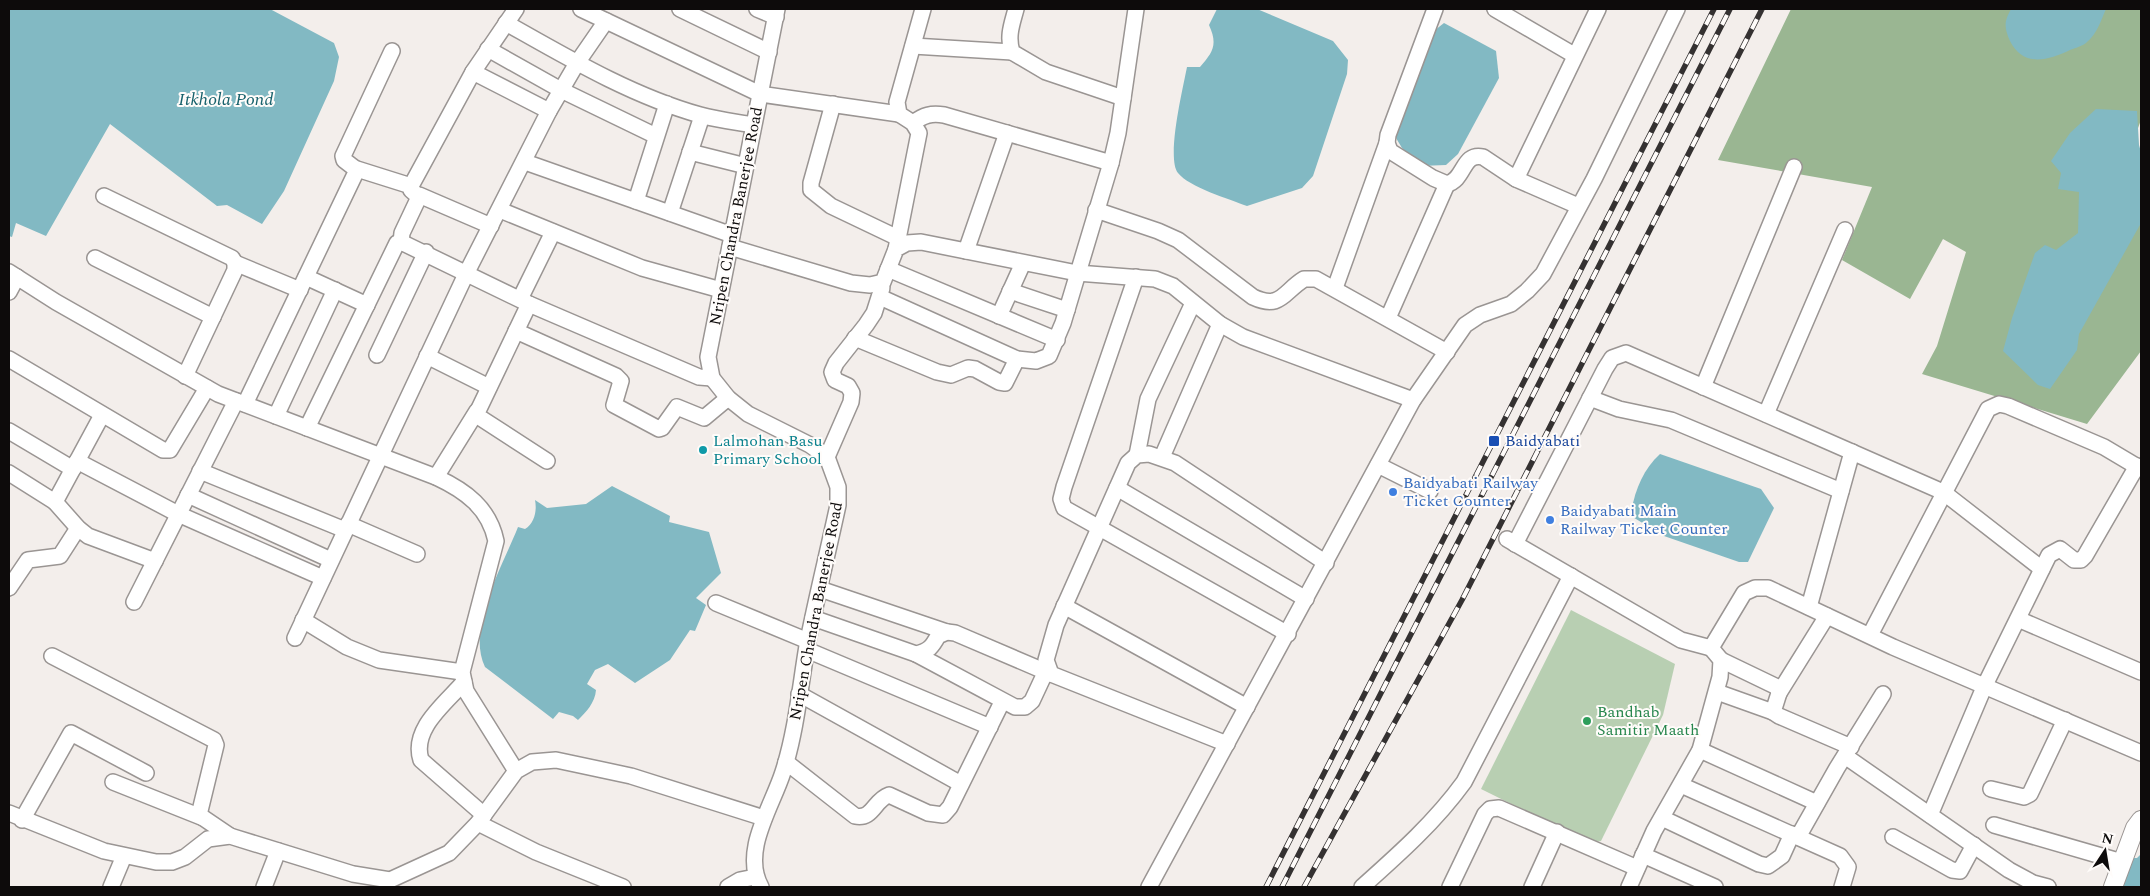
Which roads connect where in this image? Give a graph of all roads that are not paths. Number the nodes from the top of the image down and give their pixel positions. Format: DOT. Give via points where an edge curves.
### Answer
graph roads {
  1 [pos="516,9"];
  2 [pos="581,9"];
  3 [pos="680,9"];
  4 [pos="757,9"];
  5 [pos="924,9"];
  6 [pos="1016,9"];
  7 [pos="1136,9"];
  8 [pos="1495,9"];
  9 [pos="1598,9"];
  10 [pos="1677,9"];
  11 [pos="1429,10"];
  12 [pos="777,13"];
  13 [pos="606,21"];
  14 [pos="506,24"];
  15 [pos="913,46"];
  16 [pos="488,49"];
  17 [pos="392,50"];
  18 [pos="769,52"];
  19 [pos="1012,52"];
  20 [pos="1574,55"];
  21 [pos="577,63"];
  22 [pos="473,72"];
  23 [pos="561,90"];
  24 [pos="760,94"];
  25 [pos="1123,98"];
  26 [pos="667,104"];
  27 [pos="833,104"];
  28 [pos="549,111"];
  29 [pos="899,114"];
  30 [pos="702,116"];
  31 [pos="913,123"];
  32 [pos="753,125"];
  33 [pos="1007,133"];
  34 [pos="656,136"];
  35 [pos="1387,143"];
  36 [pos="690,152"];
  37 [pos="525,162"];
  38 [pos="1111,163"];
  39 [pos="746,166"];
  40 [pos="1794,167"];
  41 [pos="357,169"];
  42 [pos="1516,179"];
  43 [pos="1447,184"];
  44 [pos="415,190"];
  45 [pos="104,196"];
  46 [pos="636,201"];
  47 [pos="1578,206"];
  48 [pos="500,210"];
  49 [pos="1096,210"];
  50 [pos="670,213"];
  51 [pos="491,226"];
  52 [pos="1845,230"];
  53 [pos="553,232"];
  54 [pos="731,241"];
  55 [pos="401,242"];
  56 [pos="897,243"];
  57 [pos="966,251"];
  58 [pos="426,252"];
  59 [pos="95,258"];
  60 [pos="1023,262"];
  61 [pos="235,263"];
  62 [pos="467,272"];
  63 [pos="1077,274"];
  64 [pos="13,275"];
  65 [pos="1136,277"];
  66 [pos="303,283"];
  67 [pos="884,283"];
  68 [pos="1335,288"];
  69 [pos="335,290"];
  70 [pos="721,290"];
  71 [pos="1010,291"];
  72 [pos="9,292"];
  73 [pos="524,302"];
  74 [pos="1194,302"];
  75 [pos="367,305"];
  76 [pos="1067,310"];
  77 [pos="999,316"];
  78 [pos="213,317"];
  79 [pos="1388,318"];
  80 [pos="1220,324"];
  81 [pos="516,331"];
  82 [pos="856,338"];
  83 [pos="1057,340"];
  84 [pos="1446,352"];
  85 [pos="377,355"];
  86 [pos="427,356"];
  87 [pos="9,358"];
  88 [pos="1017,359"];
  89 [pos="185,376"];
  90 [pos="712,378"];
  91 [pos="489,386"];
  92 [pos="1703,387"];
  93 [pos="207,388"];
  94 [pos="728,398"];
  95 [pos="1590,398"];
  96 [pos="1413,400"];
  97 [pos="240,403"];
  98 [pos="477,411"];
  99 [pos="1766,414"];
  100 [pos="102,415"];
  101 [pos="276,416"];
  102 [pos="307,428"];
  103 [pos="9,431"];
  104 [pos="1852,452"];
  105 [pos="1136,455"];
  106 [pos="380,456"];
  107 [pos="827,456"];
  108 [pos="1162,457"];
  109 [pos="547,461"];
  110 [pos="75,465"];
  111 [pos="1378,465"];
  112 [pos="2139,468"];
  113 [pos="200,471"];
  114 [pos="9,473"];
  115 [pos="436,477"];
  116 [pos="1117,488"];
  117 [pos="1430,491"];
  118 [pos="1841,491"];
  119 [pos="1944,492"];
  120 [pos="188,495"];
  121 [pos="55,502"];
  122 [pos="178,514"];
  123 [pos="347,527"];
  124 [pos="78,528"];
  125 [pos="1100,528"];
  126 [pos="417,554"];
  127 [pos="331,560"];
  128 [pos="155,561"];
  129 [pos="1326,563"];
  130 [pos="2042,569"];
  131 [pos="1571,576"];
  132 [pos="323,578"];
  133 [pos="9,588"];
  134 [pos="820,588"];
  135 [pos="1306,599"];
  136 [pos="134,602"];
  137 [pos="716,603"];
  138 [pos="1064,606"];
  139 [pos="1808,607"];
  140 [pos="1827,616"];
  141 [pos="814,618"];
  142 [pos="2018,618"];
  143 [pos="303,620"];
  144 [pos="947,632"];
  145 [pos="1288,634"];
  146 [pos="1870,635"];
  147 [pos="295,638"];
  148 [pos="807,645"];
  149 [pos="1711,648"];
  150 [pos="916,654"];
  151 [pos="52,656"];
  152 [pos="1721,660"];
  153 [pos="1048,672"];
  154 [pos="2141,672"];
  155 [pos="463,677"];
  156 [pos="1985,685"];
  157 [pos="1717,692"];
  158 [pos="1779,693"];
  159 [pos="799,694"];
  160 [pos="1883,694"];
  161 [pos="1002,702"];
  162 [pos="1247,707"];
  163 [pos="1773,712"];
  164 [pos="2065,720"];
  165 [pos="990,727"];
  166 [pos="1227,744"];
  167 [pos="1700,750"];
  168 [pos="1848,752"];
  169 [pos="2141,753"];
  170 [pos="786,762"];
  171 [pos="516,771"];
  172 [pos="146,773"];
  173 [pos="113,782"];
  174 [pos="961,784"];
  175 [pos="1681,785"];
  176 [pos="1991,789"];
  177 [pos="1816,804"];
  178 [pos="1930,815"];
  179 [pos="15,817"];
  180 [pos="201,817"];
  181 [pos="764,818"];
  182 [pos="1662,818"];
  183 [pos="481,819"];
  184 [pos="2141,820"];
  185 [pos="1994,825"];
  186 [pos="1557,832"];
  187 [pos="1795,835"];
  188 [pos="230,836"];
  189 [pos="1893,837"];
  190 [pos="1974,845"];
  191 [pos="278,851"];
  192 [pos="124,856"];
  193 [pos="1640,862"];
  194 [pos="2122,862"];
  195 [pos="758,882"];
  196 [pos="395,885"];
  197 [pos="111,887"];
  198 [pos="264,887"];
  199 [pos="623,887"];
  200 [pos="728,887"];
  201 [pos="1149,887"];
  202 [pos="1362,887"];
  203 [pos="1450,887"];
  204 [pos="1532,887"];
  205 [pos="1629,887"];
  206 [pos="1715,887"];
  207 [pos="1842,887"];
  208 [pos="2048,887"];
  209 [pos="2113,887"];
  1 -- 14 [label="street"];
  2 -- 13 [label="street"];
  3 -- 18 [label="street"];
  4 -- 12 [label="street"];
  5 -- 15 [label="street"];
  6 -- 19 [label="street" via="1008,41"];
  7 -- 25 [label="street"];
  8 -- 20 [label="street"];
  9 -- 20 [label="street"];
  10 -- 47 [label="street"];
  11 -- 35 [label="street"];
  12 -- 18 [label="street, Nripen Chandra Banerjee Road"];
  13 -- 21 [label="street"];
  13 -- 24 [label="street"];
  14 -- 16 [label="street"];
  14 -- 21 [label="street"];
  15 -- 19 [label="street"];
  15 -- 29 [label="street" via="897,102"];
  16 -- 22 [label="street"];
  16 -- 23 [label="street"];
  17 -- 41 [label="street" via="343,156"];
  18 -- 24 [label="street, Nripen Chandra Banerjee Road"];
  19 -- 25 [label="street" via="1046,72"];
  20 -- 42 [label="street"];
  21 -- 23 [label="street"];
  21 -- 26 [label="street"];
  22 -- 28 [label="street"];
  22 -- 44 [label="street"];
  23 -- 28 [label="street"];
  23 -- 34 [label="street"];
  24 -- 27 [label="street"];
  24 -- 32 [label="street, Nripen Chandra Banerjee Road"];
  25 -- 38 [label="street"];
  26 -- 30 [label="street"];
  26 -- 34 [label="street"];
  27 -- 29 [label="street"];
  27 -- 56 [label="street" via="811,190 831,206"];
  28 -- 37 [label="street"];
  29 -- 31 [label="street"];
  30 -- 32 [label="street"];
  30 -- 36 [label="street"];
  31 -- 33 [label="street" via="933,113"];
  31 -- 56 [label="street" via="919,134"];
  32 -- 39 [label="street, Nripen Chandra Banerjee Road"];
  33 -- 38 [label="street"];
  33 -- 57 [label="street"];
  34 -- 46 [label="street"];
  35 -- 43 [label="street" via="1396,156"];
  35 -- 68 [label="street"];
  36 -- 39 [label="street"];
  36 -- 50 [label="street"];
  37 -- 46 [label="street"];
  37 -- 48 [label="street"];
  38 -- 49 [label="street"];
  39 -- 54 [label="street, Nripen Chandra Banerjee Road"];
  40 -- 92 [label="street"];
  41 -- 44 [label="street"];
  41 -- 66 [label="street"];
  42 -- 43 [label="street" via="1477,156 1470,158 1457,179"];
  42 -- 47 [label="street"];
  43 -- 79 [label="street"];
  44 -- 51 [label="street"];
  44 -- 55 [label="street"];
  45 -- 61 [label="street" via="232,258"];
  46 -- 50 [label="street"];
  47 -- 84 [label="street" via="1542,274 1527,292 1510,304 1480,315 1465,325"];
  48 -- 51 [label="street"];
  48 -- 53 [label="street"];
  49 -- 63 [label="street"];
  49 -- 68 [label="street" via="1178,240 1262,301 1273,302 1283,298 1304,279"];
  50 -- 54 [label="street"];
  51 -- 62 [label="street"];
  52 -- 99 [label="street"];
  53 -- 70 [label="street" via="642,268"];
  53 -- 73 [label="street"];
  54 -- 67 [label="street" via="851,282"];
  54 -- 70 [label="street, Nripen Chandra Banerjee Road"];
  55 -- 58 [label="street"];
  55 -- 75 [label="street" via="397,243"];
  56 -- 57 [label="street" via="921,242"];
  56 -- 67 [label="street"];
  57 -- 60 [label="street"];
  58 -- 62 [label="street"];
  58 -- 85 [label="street"];
  59 -- 78 [label="street"];
  60 -- 63 [label="street"];
  60 -- 71 [label="street"];
  61 -- 66 [label="street"];
  61 -- 78 [label="street"];
  62 -- 73 [label="street"];
  62 -- 86 [label="street"];
  63 -- 65 [label="street"];
  63 -- 76 [label="street"];
  64 -- 72 [label="street"];
  64 -- 89 [label="street"];
  65 -- 74 [label="street" via="1173,286"];
  65 -- 125 [label="street" via="1061,498 1064,508"];
  66 -- 69 [label="street"];
  66 -- 97 [label="street"];
  67 -- 77 [label="street"];
  67 -- 82 [label="street" via="874,313"];
  67 -- 88 [label="street"];
  68 -- 79 [label="street"];
  69 -- 75 [label="street"];
  69 -- 101 [label="street"];
  70 -- 90 [label="street, Nripen Chandra Banerjee Road" via="708,357"];
  71 -- 76 [label="street"];
  71 -- 77 [label="street"];
  73 -- 81 [label="street"];
  73 -- 90 [label="street" via="699,377"];
  74 -- 80 [label="street"];
  74 -- 105 [label="street" via="1148,399"];
  75 -- 102 [label="street"];
  76 -- 83 [label="street"];
  77 -- 83 [label="street"];
  78 -- 89 [label="street"];
  79 -- 84 [label="street"];
  80 -- 96 [label="street" via="1243,337"];
  80 -- 108 [label="street"];
  81 -- 91 [label="street"];
  81 -- 94 [label="street" via="616,376 620,381 614,404 658,429 677,407 704,418"];
  82 -- 88 [label="street" via="937,372 951,375 968,368 975,369 1006,383"];
  82 -- 107 [label="street" via="832,372 835,380 848,386 852,393"];
  83 -- 88 [label="street" via="1049,356 1036,361"];
  84 -- 96 [label="street"];
  86 -- 91 [label="street"];
  86 -- 106 [label="street"];
  87 -- 100 [label="street"];
  89 -- 93 [label="street"];
  90 -- 94 [label="street"];
  91 -- 98 [label="street"];
  92 -- 95 [label="street" via="1626,353 1612,358"];
  92 -- 99 [label="street"];
  93 -- 97 [label="street"];
  93 -- 100 [label="street" via="170,450 156,448"];
  94 -- 107 [label="street" via="748,414"];
  95 -- 118 [label="street" via="1619,409 1671,420"];
  95 -- 131 [label="street" via="1511,541"];
  96 -- 111 [label="street"];
  97 -- 101 [label="street"];
  97 -- 113 [label="street"];
  98 -- 109 [label="street" via="476,417"];
  98 -- 115 [label="street"];
  99 -- 104 [label="street"];
  100 -- 110 [label="street"];
  101 -- 102 [label="street"];
  102 -- 106 [label="street"];
  103 -- 110 [label="street"];
  104 -- 118 [label="street"];
  104 -- 119 [label="street"];
  105 -- 108 [label="street"];
  105 -- 116 [label="street" via="1128,463"];
  106 -- 115 [label="street"];
  106 -- 123 [label="street"];
  107 -- 134 [label="street, Nripen Chandra Banerjee Road" via="838,487 838,505"];
  108 -- 129 [label="street"];
  110 -- 121 [label="street"];
  110 -- 122 [label="street"];
  111 -- 117 [label="street"];
  111 -- 129 [label="street"];
  112 -- 119 [label="street" via="2104,447 1999,404 1988,409"];
  112 -- 130 [label="street" via="2085,556 2074,560 2065,552 2055,550"];
  113 -- 120 [label="street"];
  113 -- 123 [label="street"];
  114 -- 121 [label="street"];
  115 -- 155 [label="street" via="460,488 480,506 493,526 496,541"];
  116 -- 125 [label="street"];
  116 -- 135 [label="street"];
  118 -- 139 [label="street"];
  119 -- 130 [label="street"];
  119 -- 146 [label="street"];
  120 -- 122 [label="street"];
  120 -- 127 [label="street"];
  121 -- 124 [label="street"];
  122 -- 128 [label="street"];
  122 -- 132 [label="street"];
  123 -- 126 [label="street"];
  123 -- 127 [label="street"];
  124 -- 128 [label="street" via="92,538"];
  124 -- 133 [label="street" via="60,556 28,560"];
  125 -- 138 [label="street"];
  125 -- 145 [label="street"];
  127 -- 132 [label="street"];
  128 -- 136 [label="street"];
  129 -- 135 [label="street"];
  130 -- 142 [label="street"];
  131 -- 149 [label="street" via="1681,640"];
  131 -- 202 [label="street" via="1464,782 1430,823"];
  132 -- 143 [label="street"];
  134 -- 141 [label="street, Nripen Chandra Banerjee Road"];
  134 -- 144 [label="street"];
  135 -- 145 [label="street"];
  137 -- 148 [label="street"];
  138 -- 153 [label="street" via="1046,660"];
  138 -- 162 [label="street"];
  139 -- 140 [label="street"];
  139 -- 149 [label="street" via="1768,588 1755,588 1744,593"];
  140 -- 146 [label="street"];
  140 -- 158 [label="street"];
  141 -- 148 [label="street, Nripen Chandra Banerjee Road"];
  141 -- 150 [label="street"];
  142 -- 154 [label="street"];
  142 -- 156 [label="street"];
  143 -- 147 [label="street"];
  143 -- 155 [label="street" via="347,647 379,660"];
  144 -- 150 [label="street" via="938,636 932,648"];
  144 -- 153 [label="street"];
  145 -- 162 [label="street"];
  146 -- 156 [label="street"];
  148 -- 159 [label="street, Nripen Chandra Banerjee Road"];
  148 -- 165 [label="street"];
  149 -- 152 [label="street"];
  150 -- 161 [label="street"];
  151 -- 180 [label="street" via="214,740 216,745 199,811"];
  152 -- 157 [label="street"];
  152 -- 158 [label="street" via="1770,682"];
  153 -- 161 [label="street" via="1032,701 1025,707"];
  153 -- 166 [label="street"];
  155 -- 171 [label="street" via="466,691"];
  155 -- 183 [label="street" via="424,729 418,750 421,760"];
  156 -- 164 [label="street"];
  156 -- 178 [label="street"];
  157 -- 163 [label="street"];
  157 -- 167 [label="street"];
  158 -- 163 [label="street"];
  159 -- 170 [label="street, Nripen Chandra Banerjee Road"];
  159 -- 174 [label="street"];
  160 -- 168 [label="street"];
  161 -- 165 [label="street"];
  162 -- 166 [label="street"];
  163 -- 168 [label="street"];
  164 -- 169 [label="street"];
  164 -- 176 [label="street" via="2030,794 2024,797"];
  165 -- 174 [label="street"];
  166 -- 201 [label="street"];
  167 -- 175 [label="street"];
  167 -- 177 [label="street"];
  168 -- 177 [label="street"];
  168 -- 178 [label="street"];
  170 -- 174 [label="street" via="855,816 862,817 870,815 881,798 889,795 928,813 943,815"];
  170 -- 181 [label="street, Nripen Chandra Banerjee Road"];
  171 -- 181 [label="street" via="532,762 556,760 631,776"];
  171 -- 183 [label="street"];
  172 -- 179 [label="street" via="74,733 69,734"];
  173 -- 180 [label="street"];
  175 -- 182 [label="street"];
  175 -- 187 [label="street"];
  177 -- 187 [label="street"];
  178 -- 190 [label="street"];
  179 -- 192 [label="street"];
  180 -- 188 [label="street"];
  181 -- 195 [label="street, Nripen Chandra Banerjee Road" via="757,845"];
  182 -- 187 [label="street" via="1768,866 1782,856"];
  182 -- 193 [label="street"];
  183 -- 196 [label="street" via="449,853"];
  183 -- 199 [label="street" via="536,852"];
  184 -- 194 [label="street"];
  185 -- 194 [label="street"];
  186 -- 193 [label="street"];
  186 -- 203 [label="street" via="1499,808 1490,809"];
  186 -- 204 [label="street"];
  187 -- 207 [label="street" via="1846,862 1848,873"];
  188 -- 191 [label="street"];
  188 -- 192 [label="street" via="208,839 185,857 172,862"];
  189 -- 190 [label="street" via="1952,870 1960,871"];
  190 -- 208 [label="street" via="2024,879"];
  191 -- 196 [label="street"];
  191 -- 198 [label="street"];
  192 -- 197 [label="street"];
  193 -- 205 [label="street"];
  193 -- 206 [label="street"];
  194 -- 209 [label="street"];
  195 -- 200 [label="street" via="740,880"];
}
